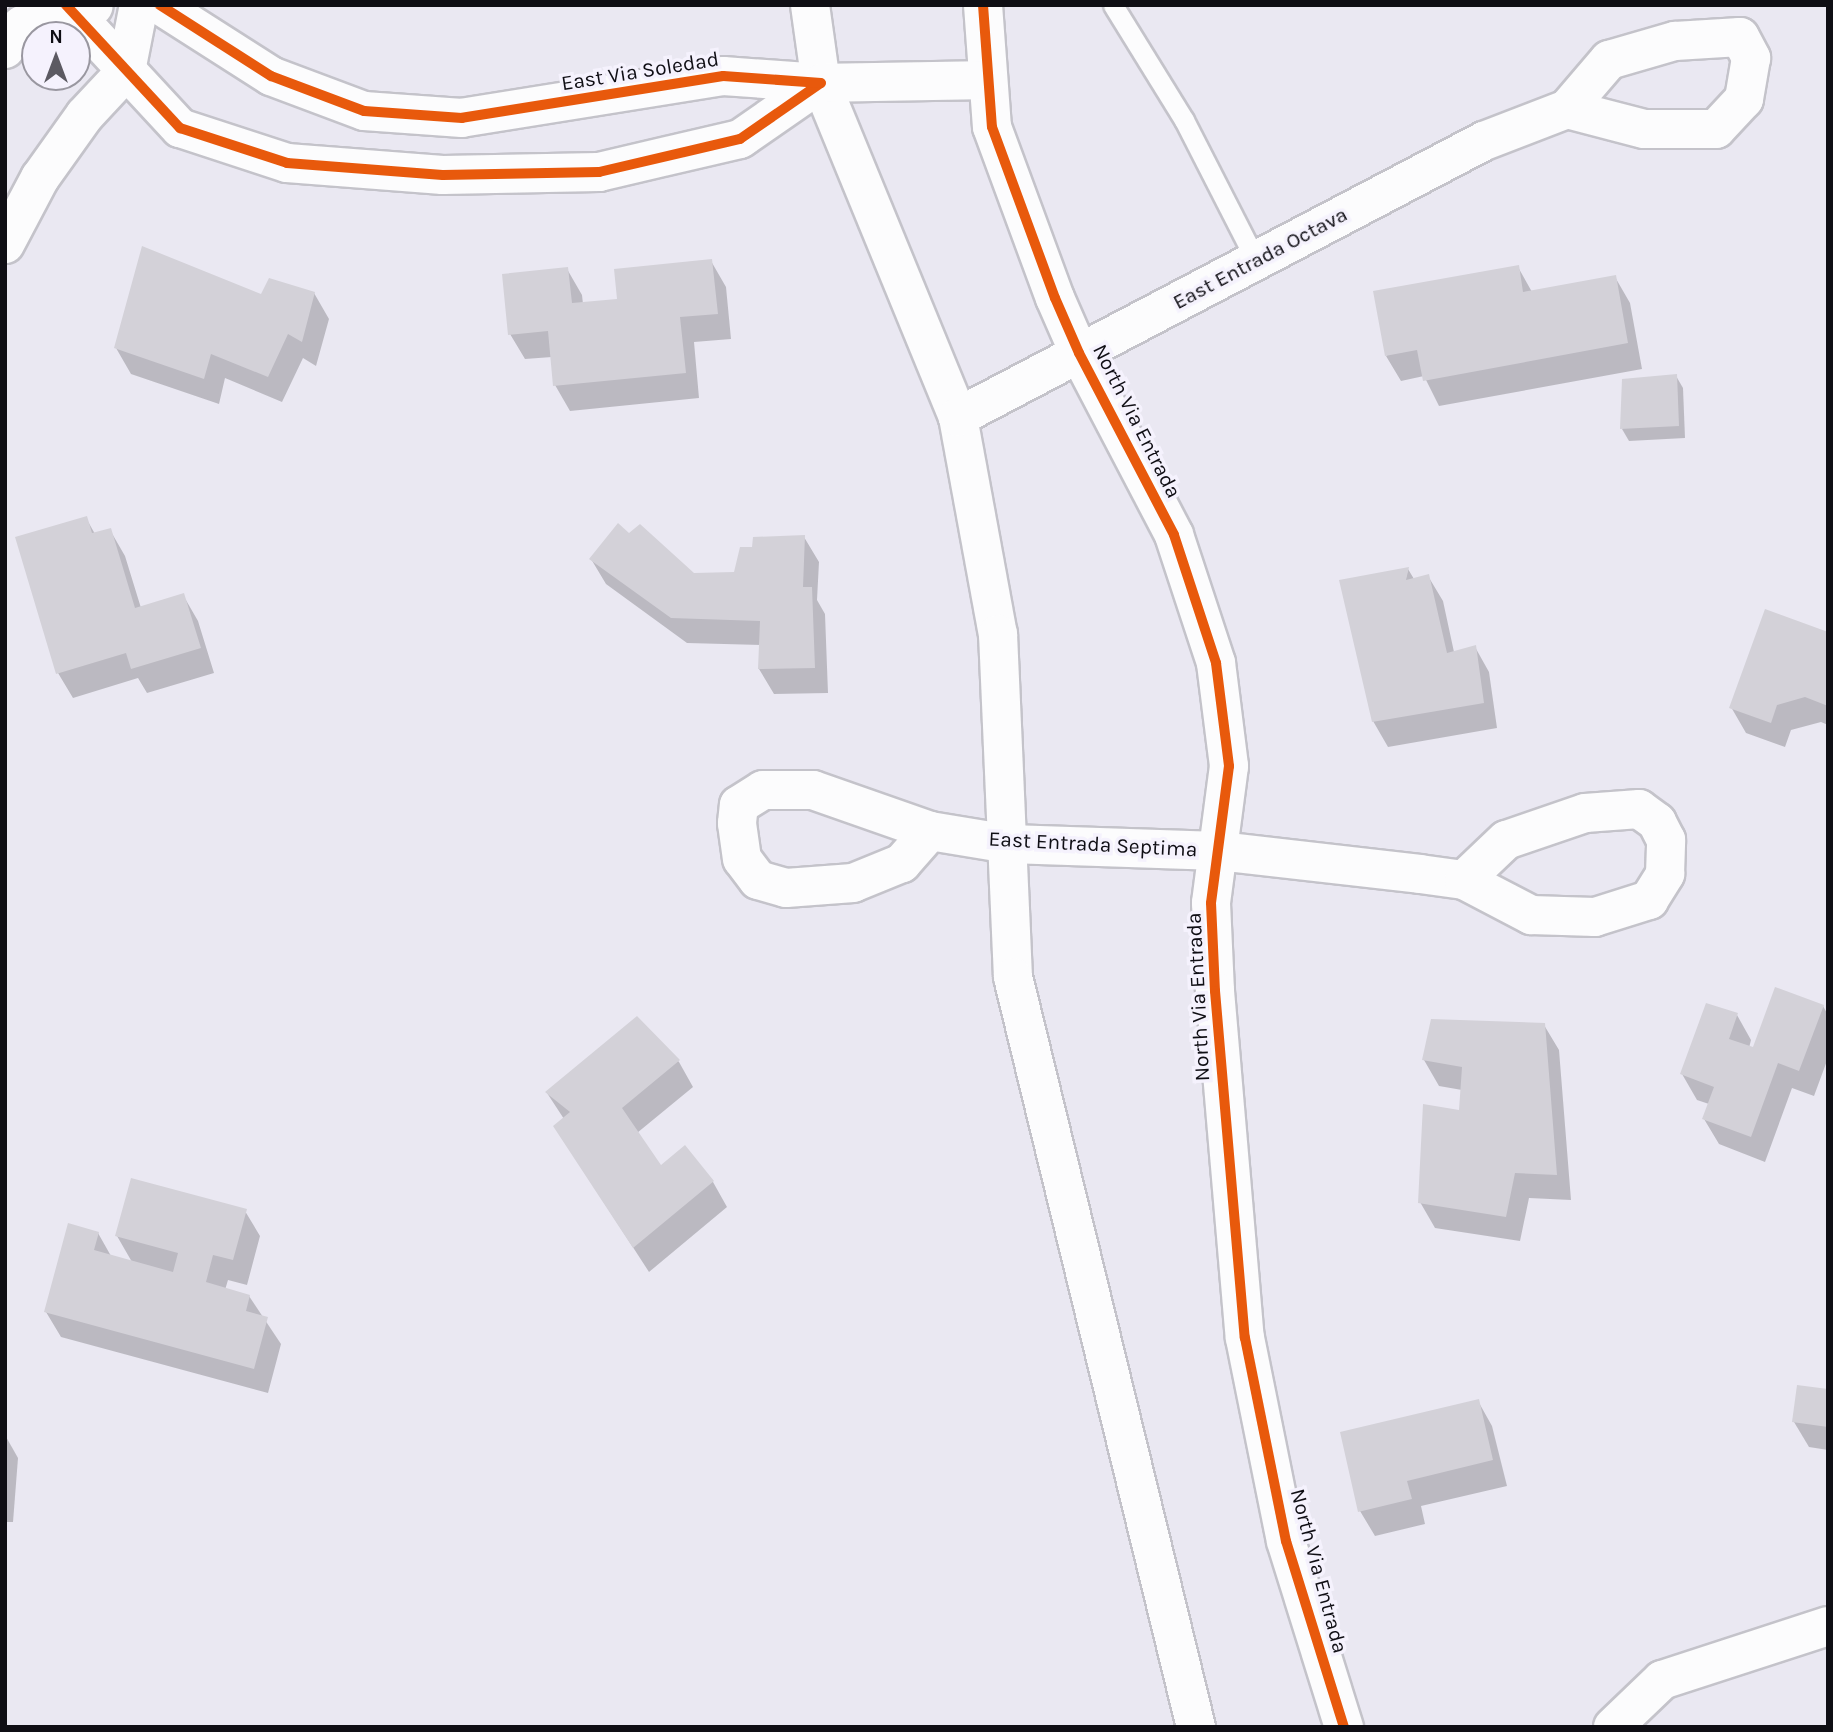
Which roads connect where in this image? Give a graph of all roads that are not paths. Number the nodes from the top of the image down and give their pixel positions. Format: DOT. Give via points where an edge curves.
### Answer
graph roads {
  1 [pos="139,5"];
  2 [pos="160,5"];
  3 [pos="810,5"];
  4 [pos="983,5"];
  5 [pos="1113,5"];
  6 [pos="77,8"];
  7 [pos="5,48"];
  8 [pos="126,71"];
  9 [pos="987,80"];
  10 [pos="821,83"];
  11 [pos="1567,109"];
  12 [pos="5,244"];
  13 [pos="1256,261"];
  14 [pos="1079,353"];
  15 [pos="958,417"];
  16 [pos="930,831"];
  17 [pos="1009,844"];
  18 [pos="1219,851"];
  19 [pos="1464,880"];
  20 [pos="1828,1626"];
  21 [pos="1196,1727"];
  22 [pos="1344,1727"];
  23 [pos="1613,1727"];
  1 -- 8 [label="street"];
  2 -- 10 [label="street, East Via Soledad" via="271,76 364,111 462,118 723,76"];
  3 -- 10 [label="street"];
  4 -- 9 [label="street, North Via Entrada"];
  5 -- 13 [label="lane" via="1184,120"];
  6 -- 7 [label="street" via="22,25"];
  6 -- 8 [label="street"];
  8 -- 10 [label="street" via="180,128 287,163 443,175 598,172 740,139"];
  8 -- 12 [label="street" via="85,115 40,178"];
  9 -- 10 [label="street, East Via Soledad"];
  9 -- 14 [label="street, North Via Entrada" via="992,127"];
  10 -- 15 [label="street"];
  11 -- 13 [label="street, East Entrada Octava" via="1484,141"];
  13 -- 14 [label="street, East Entrada Octava"];
  14 -- 15 [label="street, East Entrada Octava"];
  14 -- 18 [label="street, North Via Entrada" via="1174,535 1216,663 1229,766"];
  15 -- 17 [label="street" via="998,634"];
  16 -- 17 [label="street, East Entrada Septima"];
  17 -- 18 [label="street, East Entrada Septima"];
  17 -- 21 [label="street" via="1013,977"];
  18 -- 19 [label="street, East Entrada Septima"];
  18 -- 22 [label="street, North Via Entrada" via="1212,903 1214,991 1245,1338 1286,1541"];
  19 -- 19 [label="street, East Entrada Septima" via="1531,915 1595,917 1649,900 1665,874 1666,840 1657,822 1639,809 1586,813 1506,840"];
  20 -- 23 [label="street" via="1662,1680"];
}
